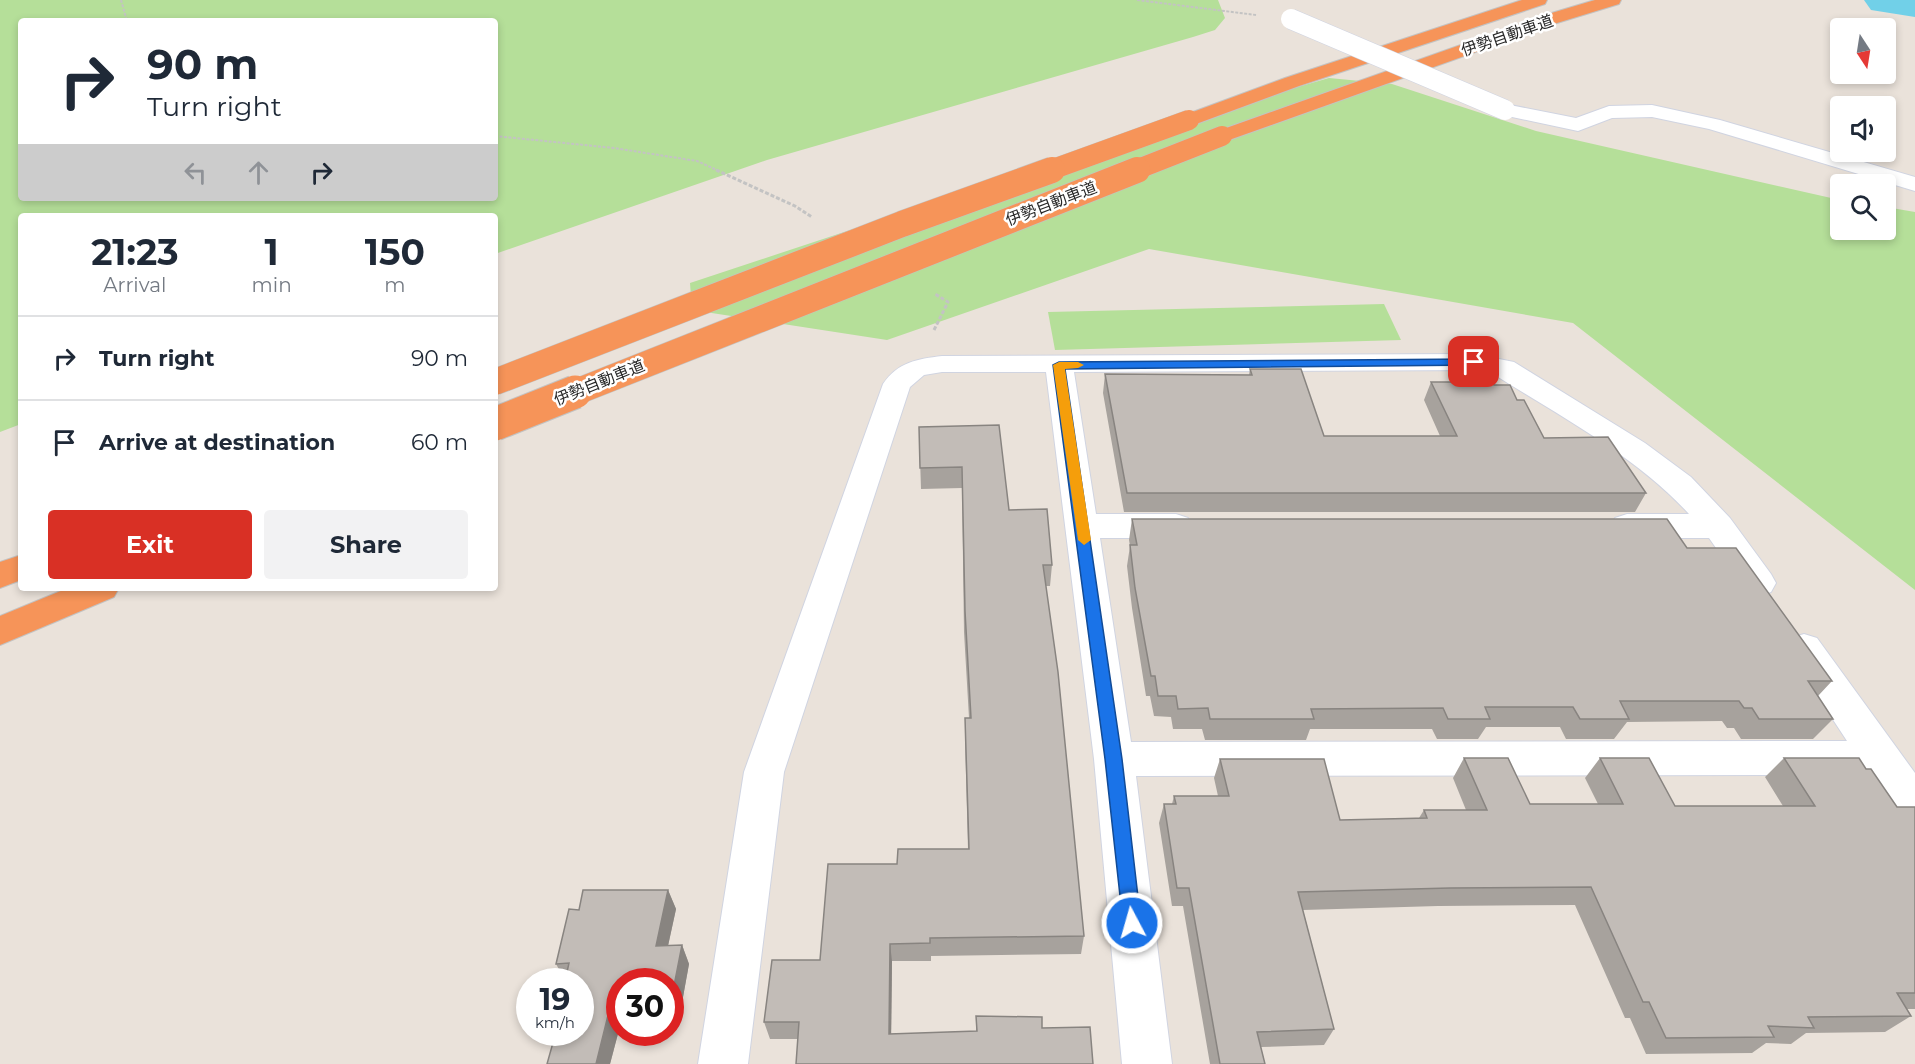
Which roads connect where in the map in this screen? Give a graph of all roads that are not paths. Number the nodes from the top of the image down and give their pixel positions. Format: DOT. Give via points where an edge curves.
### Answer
graph roads {
  1 [pos="1539,0"];
  2 [pos="1613,0"];
  3 [pos="1291,19"];
  4 [pos="1915,184"];
  5 [pos="1059,365"];
  6 [pos="498,381"];
  7 [pos="498,423"];
  8 [pos="1083,526"];
  9 [pos="1203,526"];
  10 [pos="1598,526"];
  11 [pos="1718,526"];
  12 [pos="18,568"];
  13 [pos="0,575"];
  14 [pos="95,591"];
  15 [pos="0,631"];
  16 [pos="1881,758"];
  17 [pos="1114,759"];
  18 [pos="1915,806"];
  19 [pos="723,1064"];
  20 [pos="1147,1064"];
  1 -- 6 [label="highway, 伊勢自動車道, bridge" via="1292,82 902,224"];
  2 -- 7 [label="highway, 伊勢自動車道, bridge" via="1222,136"];
  3 -- 4 [label="street, bridge" via="1505,110 1578,125 1609,112 1652,111 1713,124"];
  5 -- 8 [label="street"];
  5 -- 11 [label="street" via="1474,362 1504,368 1635,450 1680,485"];
  5 -- 19 [label="street" via="942,364 915,368 897,384 764,772"];
  8 -- 9 [label="street"];
  8 -- 17 [label="street"];
  10 -- 11 [label="street"];
  11 -- 16 [label="street"];
  12 -- 13 [label="highway"];
  14 -- 15 [label="highway"];
  16 -- 17 [label="street"];
  16 -- 18 [label="street"];
  17 -- 20 [label="street"];
}
